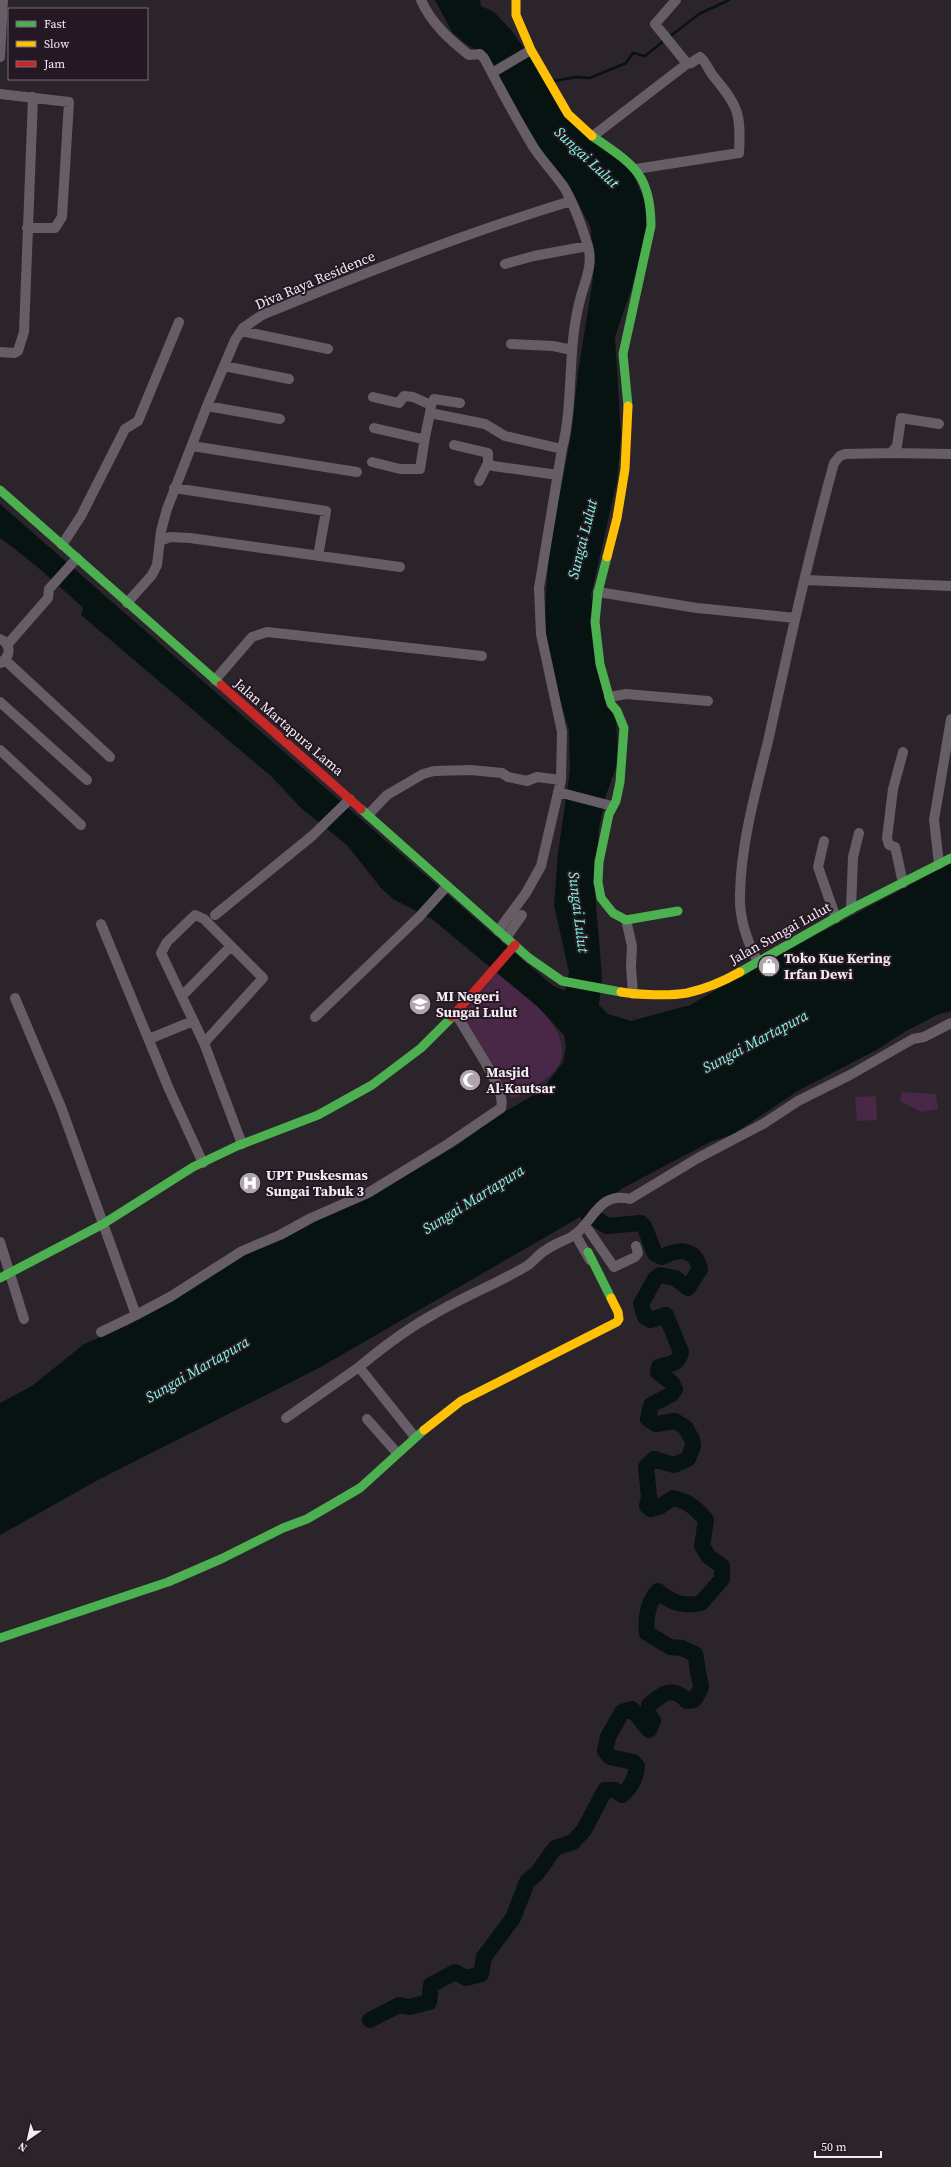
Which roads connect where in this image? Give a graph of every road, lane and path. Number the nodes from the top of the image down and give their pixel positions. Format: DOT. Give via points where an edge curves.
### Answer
graph roads {
  1 [pos="3,0"];
  2 [pos="421,0"];
  3 [pos="516,0"];
  4 [pos="676,0"];
  5 [pos="5,28"];
  6 [pos="530,51"];
  7 [pos="0,57"];
  8 [pos="686,64"];
  9 [pos="492,73"];
  10 [pos="0,94"];
  11 [pos="33,97"];
  12 [pos="593,136"];
  13 [pos="636,169"];
  14 [pos="571,201"];
  15 [pos="27,228"];
  16 [pos="588,246"];
  17 [pos="505,264"];
  18 [pos="179,322"];
  19 [pos="241,331"];
  20 [pos="511,344"];
  21 [pos="328,349"];
  22 [pos="572,350"];
  23 [pos="0,352"];
  24 [pos="224,366"];
  25 [pos="289,379"];
  26 [pos="373,398"];
  27 [pos="460,403"];
  28 [pos="207,406"];
  29 [pos="431,409"];
  30 [pos="280,419"];
  31 [pos="939,424"];
  32 [pos="374,428"];
  33 [pos="425,437"];
  34 [pos="454,445"];
  35 [pos="192,446"];
  36 [pos="562,449"];
  37 [pos="891,453"];
  38 [pos="951,454"];
  39 [pos="372,462"];
  40 [pos="488,465"];
  41 [pos="357,472"];
  42 [pos="558,475"];
  43 [pos="476,479"];
  44 [pos="174,488"];
  45 [pos="0,490"];
  46 [pos="160,541"];
  47 [pos="62,545"];
  48 [pos="318,556"];
  49 [pos="74,561"];
  50 [pos="400,567"];
  51 [pos="805,580"];
  52 [pos="951,586"];
  53 [pos="598,592"];
  54 [pos="127,602"];
  55 [pos="795,618"];
  56 [pos="3,641"];
  57 [pos="482,656"];
  58 [pos="2,662"];
  59 [pos="215,680"];
  60 [pos="609,697"];
  61 [pos="708,701"];
  62 [pos="0,702"];
  63 [pos="951,719"];
  64 [pos="0,750"];
  65 [pos="903,752"];
  66 [pos="110,757"];
  67 [pos="87,780"];
  68 [pos="561,780"];
  69 [pos="561,793"];
  70 [pos="348,800"];
  71 [pos="610,805"];
  72 [pos="368,815"];
  73 [pos="81,825"];
  74 [pos="859,833"];
  75 [pos="824,842"];
  76 [pos="951,858"];
  77 [pos="939,864"];
  78 [pos="903,883"];
  79 [pos="446,887"];
  80 [pos="851,909"];
  81 [pos="678,911"];
  82 [pos="215,914"];
  83 [pos="522,915"];
  84 [pos="836,918"];
  85 [pos="626,920"];
  86 [pos="101,924"];
  87 [pos="498,931"];
  88 [pos="506,938"];
  89 [pos="232,946"];
  90 [pos="514,947"];
  91 [pos="757,960"];
  92 [pos="562,982"];
  93 [pos="633,994"];
  94 [pos="182,996"];
  95 [pos="15,998"];
  96 [pos="456,1014"];
  97 [pos="315,1017"];
  98 [pos="193,1021"];
  99 [pos="951,1023"];
  100 [pos="149,1039"];
  101 [pos="204,1043"];
  102 [pos="485,1062"];
  103 [pos="502,1091"];
  104 [pos="242,1144"];
  105 [pos="203,1163"];
  106 [pos="587,1222"];
  107 [pos="103,1224"];
  108 [pos="575,1234"];
  109 [pos="0,1242"];
  110 [pos="636,1246"];
  111 [pos="588,1252"];
  112 [pos="593,1261"];
  113 [pos="10,1273"];
  114 [pos="0,1278"];
  115 [pos="136,1315"];
  116 [pos="24,1319"];
  117 [pos="101,1332"];
  118 [pos="359,1367"];
  119 [pos="286,1418"];
  120 [pos="367,1419"];
  121 [pos="415,1437"];
  122 [pos="397,1453"];
  123 [pos="0,1638"];
  1 -- 5 [label="street"];
  2 -- 9 [label="street" via="432,20 451,41 469,55 480,54"];
  3 -- 6 [label="street" via="518,22"];
  4 -- 8 [label="street" via="655,24"];
  5 -- 7 [label="street"];
  6 -- 9 [label="street"];
  6 -- 12 [label="street" via="568,114 576,124"];
  8 -- 12 [label="street" via="677,74"];
  8 -- 13 [label="street" via="700,56 736,108 741,124 739,153"];
  9 -- 14 [label="street" via="531,144"];
  10 -- 11 [label="street"];
  11 -- 15 [label="street"];
  11 -- 15 [label="street" via="69,102 62,217 55,228"];
  12 -- 13 [label="street" via="623,156"];
  13 -- 53 [label="street" via="650,199 651,226 626,333 623,354 628,405 625,469 617,518"];
  14 -- 16 [label="street"];
  14 -- 19 [label="street, Diva Raya Residence" via="499,223 310,295 262,315"];
  15 -- 23 [label="street" via="24,332 21,346 14,353"];
  16 -- 17 [label="street"];
  16 -- 22 [label="street" via="590,268 578,305"];
  18 -- 47 [label="street" via="138,421 125,429 81,516"];
  19 -- 21 [label="street"];
  19 -- 24 [label="street, Diva Raya Residence"];
  20 -- 22 [label="street" via="553,346"];
  22 -- 36 [label="street" via="566,430"];
  24 -- 25 [label="street"];
  24 -- 28 [label="street, Diva Raya Residence"];
  26 -- 29 [label="street" via="399,403 404,396 413,397"];
  27 -- 29 [label="street" via="434,399"];
  28 -- 30 [label="street"];
  28 -- 35 [label="street, Diva Raya Residence"];
  29 -- 33 [label="street"];
  29 -- 36 [label="street" via="485,424 505,436"];
  31 -- 37 [label="street" via="902,418 897,446"];
  32 -- 33 [label="street" via="422,439"];
  33 -- 39 [label="street" via="420,469 400,469"];
  34 -- 40 [label="street" via="488,453"];
  35 -- 41 [label="street"];
  35 -- 44 [label="street, Diva Raya Residence"];
  36 -- 42 [label="street"];
  37 -- 38 [label="street"];
  37 -- 51 [label="street" via="845,454 836,459"];
  40 -- 42 [label="street"];
  40 -- 43 [label="street"];
  42 -- 68 [label="street" via="540,571 539,618 562,732"];
  44 -- 46 [label="street, Diva Raya Residence"];
  44 -- 48 [label="street" via="326,510"];
  45 -- 47 [label="street, Jalan Martapura Lama"];
  46 -- 48 [label="street" via="170,537 190,538"];
  46 -- 54 [label="street, Diva Raya Residence" via="157,565 152,575"];
  47 -- 49 [label="street, Jalan Martapura Lama"];
  48 -- 50 [label="street"];
  49 -- 54 [label="street, Jalan Martapura Lama"];
  49 -- 56 [label="street"];
  51 -- 52 [label="street"];
  51 -- 55 [label="street"];
  53 -- 55 [label="street" via="697,608"];
  53 -- 60 [label="street" via="595,622 600,664"];
  54 -- 59 [label="street, Jalan Martapura Lama"];
  55 -- 91 [label="street" via="750,824 741,878 744,932"];
  56 -- 58 [label="street" via="9,654"];
  57 -- 59 [label="street" via="267,632 252,637"];
  58 -- 66 [label="street"];
  59 -- 70 [label="street, Jalan Martapura Lama"];
  60 -- 61 [label="street" via="626,694"];
  60 -- 71 [label="street" via="624,728 620,782 616,801"];
  62 -- 67 [label="street"];
  63 -- 77 [label="street" via="934,820"];
  64 -- 73 [label="street"];
  65 -- 78 [label="street" via="893,789 887,838 889,845 895,847"];
  68 -- 69 [label="street"];
  68 -- 72 [label="street" via="537,777 527,781 502,773 471,770 422,774 387,795"];
  69 -- 71 [label="street"];
  69 -- 87 [label="street" via="541,866 526,893"];
  70 -- 72 [label="street, Jalan Martapura Lama"];
  70 -- 82 [label="street" via="321,828"];
  71 -- 85 [label="street" via="599,862 599,889 607,907"];
  72 -- 79 [label="street, Jalan Martapura Lama"];
  74 -- 80 [label="street" via="853,857"];
  75 -- 84 [label="street" via="818,867"];
  76 -- 77 [label="street, Jalan Sungai Lulut"];
  77 -- 78 [label="street, Jalan Sungai Lulut"];
  78 -- 80 [label="street, Jalan Sungai Lulut"];
  79 -- 87 [label="street, Jalan Martapura Lama"];
  79 -- 97 [label="street" via="419,917"];
  80 -- 84 [label="street, Jalan Sungai Lulut"];
  81 -- 85 [label="street"];
  83 -- 88 [label="street"];
  84 -- 91 [label="street, Jalan Sungai Lulut"];
  85 -- 93 [label="street" via="632,946"];
  86 -- 100 [label="street"];
  87 -- 88 [label="street, Jalan Martapura Lama"];
  88 -- 90 [label="street, Jalan Martapura Lama"];
  89 -- 94 [label="street"];
  89 -- 94 [label="street" via="201,916 196,915 167,942 161,953"];
  89 -- 101 [label="street" via="258,972 262,980"];
  90 -- 92 [label="street, Jalan Martapura Lama"];
  90 -- 96 [label="street"];
  91 -- 93 [label="street, Jalan Sungai Lulut" via="727,978 698,990 672,994"];
  92 -- 93 [label="street, Jalan Sungai Lulut"];
  94 -- 98 [label="street"];
  95 -- 107 [label="street" via="59,1100"];
  96 -- 102 [label="street"];
  96 -- 104 [label="street" via="421,1048 355,1096 318,1115"];
  98 -- 100 [label="street"];
  98 -- 101 [label="street"];
  99 -- 106 [label="street" via="924,1037 913,1039 798,1101 763,1124 698,1158 630,1199 622,1197 609,1200 594,1211"];
  100 -- 105 [label="street"];
  101 -- 104 [label="street"];
  102 -- 103 [label="street"];
  102 -- 115 [label="street" via="499,1091 501,1108 368,1193 242,1251 170,1297"];
  104 -- 105 [label="street"];
  105 -- 107 [label="street"];
  106 -- 108 [label="street"];
  106 -- 110 [label="street" via="614,1267 635,1257 638,1253"];
  107 -- 113 [label="street"];
  107 -- 115 [label="street"];
  108 -- 112 [label="street" via="590,1261"];
  108 -- 118 [label="street" via="545,1250 527,1266 436,1313 389,1343"];
  109 -- 113 [label="street"];
  111 -- 112 [label="street"];
  112 -- 121 [label="street" via="618,1312 617,1322 472,1394"];
  113 -- 114 [label="street"];
  113 -- 116 [label="street"];
  115 -- 117 [label="street"];
  118 -- 119 [label="street"];
  118 -- 121 [label="street"];
  120 -- 122 [label="street"];
  121 -- 122 [label="street"];
  122 -- 123 [label="street" via="380,1472 347,1497 307,1519 195,1571"];
}
